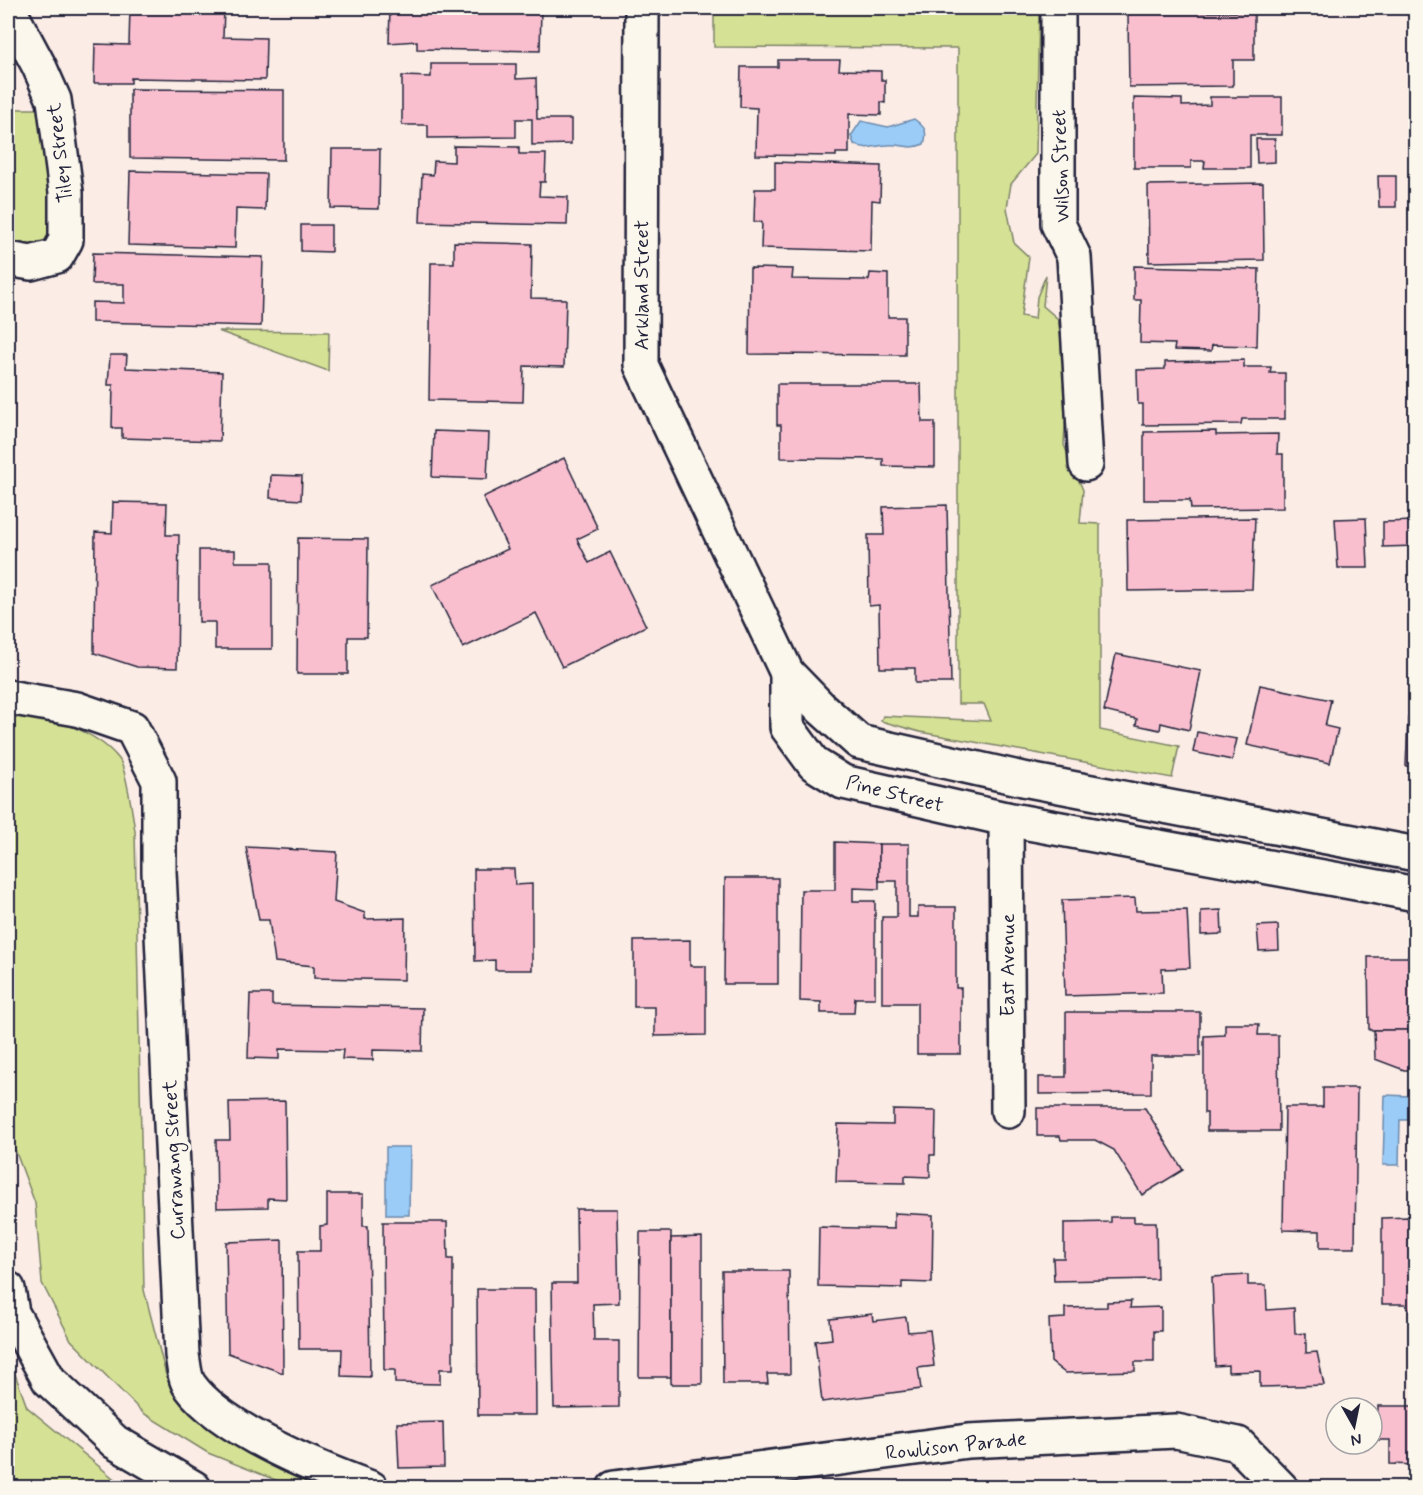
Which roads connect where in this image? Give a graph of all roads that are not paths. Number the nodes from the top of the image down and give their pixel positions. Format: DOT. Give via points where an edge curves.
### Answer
graph roads {
  1 [pos="8,8"];
  2 [pos="642,8"];
  3 [pos="1058,8"];
  4 [pos="8,259"];
  5 [pos="1086,464"];
  6 [pos="788,673"];
  7 [pos="8,697"];
  8 [pos="1006,819"];
  9 [pos="1416,854"];
  10 [pos="1416,894"];
  11 [pos="1008,1111"];
  12 [pos="8,1289"];
  13 [pos="194,1488"];
  14 [pos="371,1488"];
  15 [pos="614,1488"];
  16 [pos="1281,1488"];
  1 -- 4 [label="street, Tiley Street" via="54,100 62,145 66,220 66,240 57,256 31,263"];
  2 -- 6 [label="street, Arkland Street" via="641,365"];
  3 -- 5 [label="street, Wilson Street" via="1058,224 1074,257"];
  6 -- 8 [label="street, Pine Street" via="787,727 814,765 843,782"];
  6 -- 9 [label="street, Pine Street" via="859,742 1023,779"];
  7 -- 14 [label="street, Currawang Street" via="77,709 132,728 159,782 180,1331 188,1384 213,1412 316,1468"];
  8 -- 10 [label="street, Pine Street"];
  8 -- 11 [label="street, East Avenue"];
  12 -- 13 [label="street" via="12,1313 49,1380 115,1442"];
  15 -- 16 [label="street, Rowlison Parade" via="968,1441 1176,1431 1238,1444"];
}
